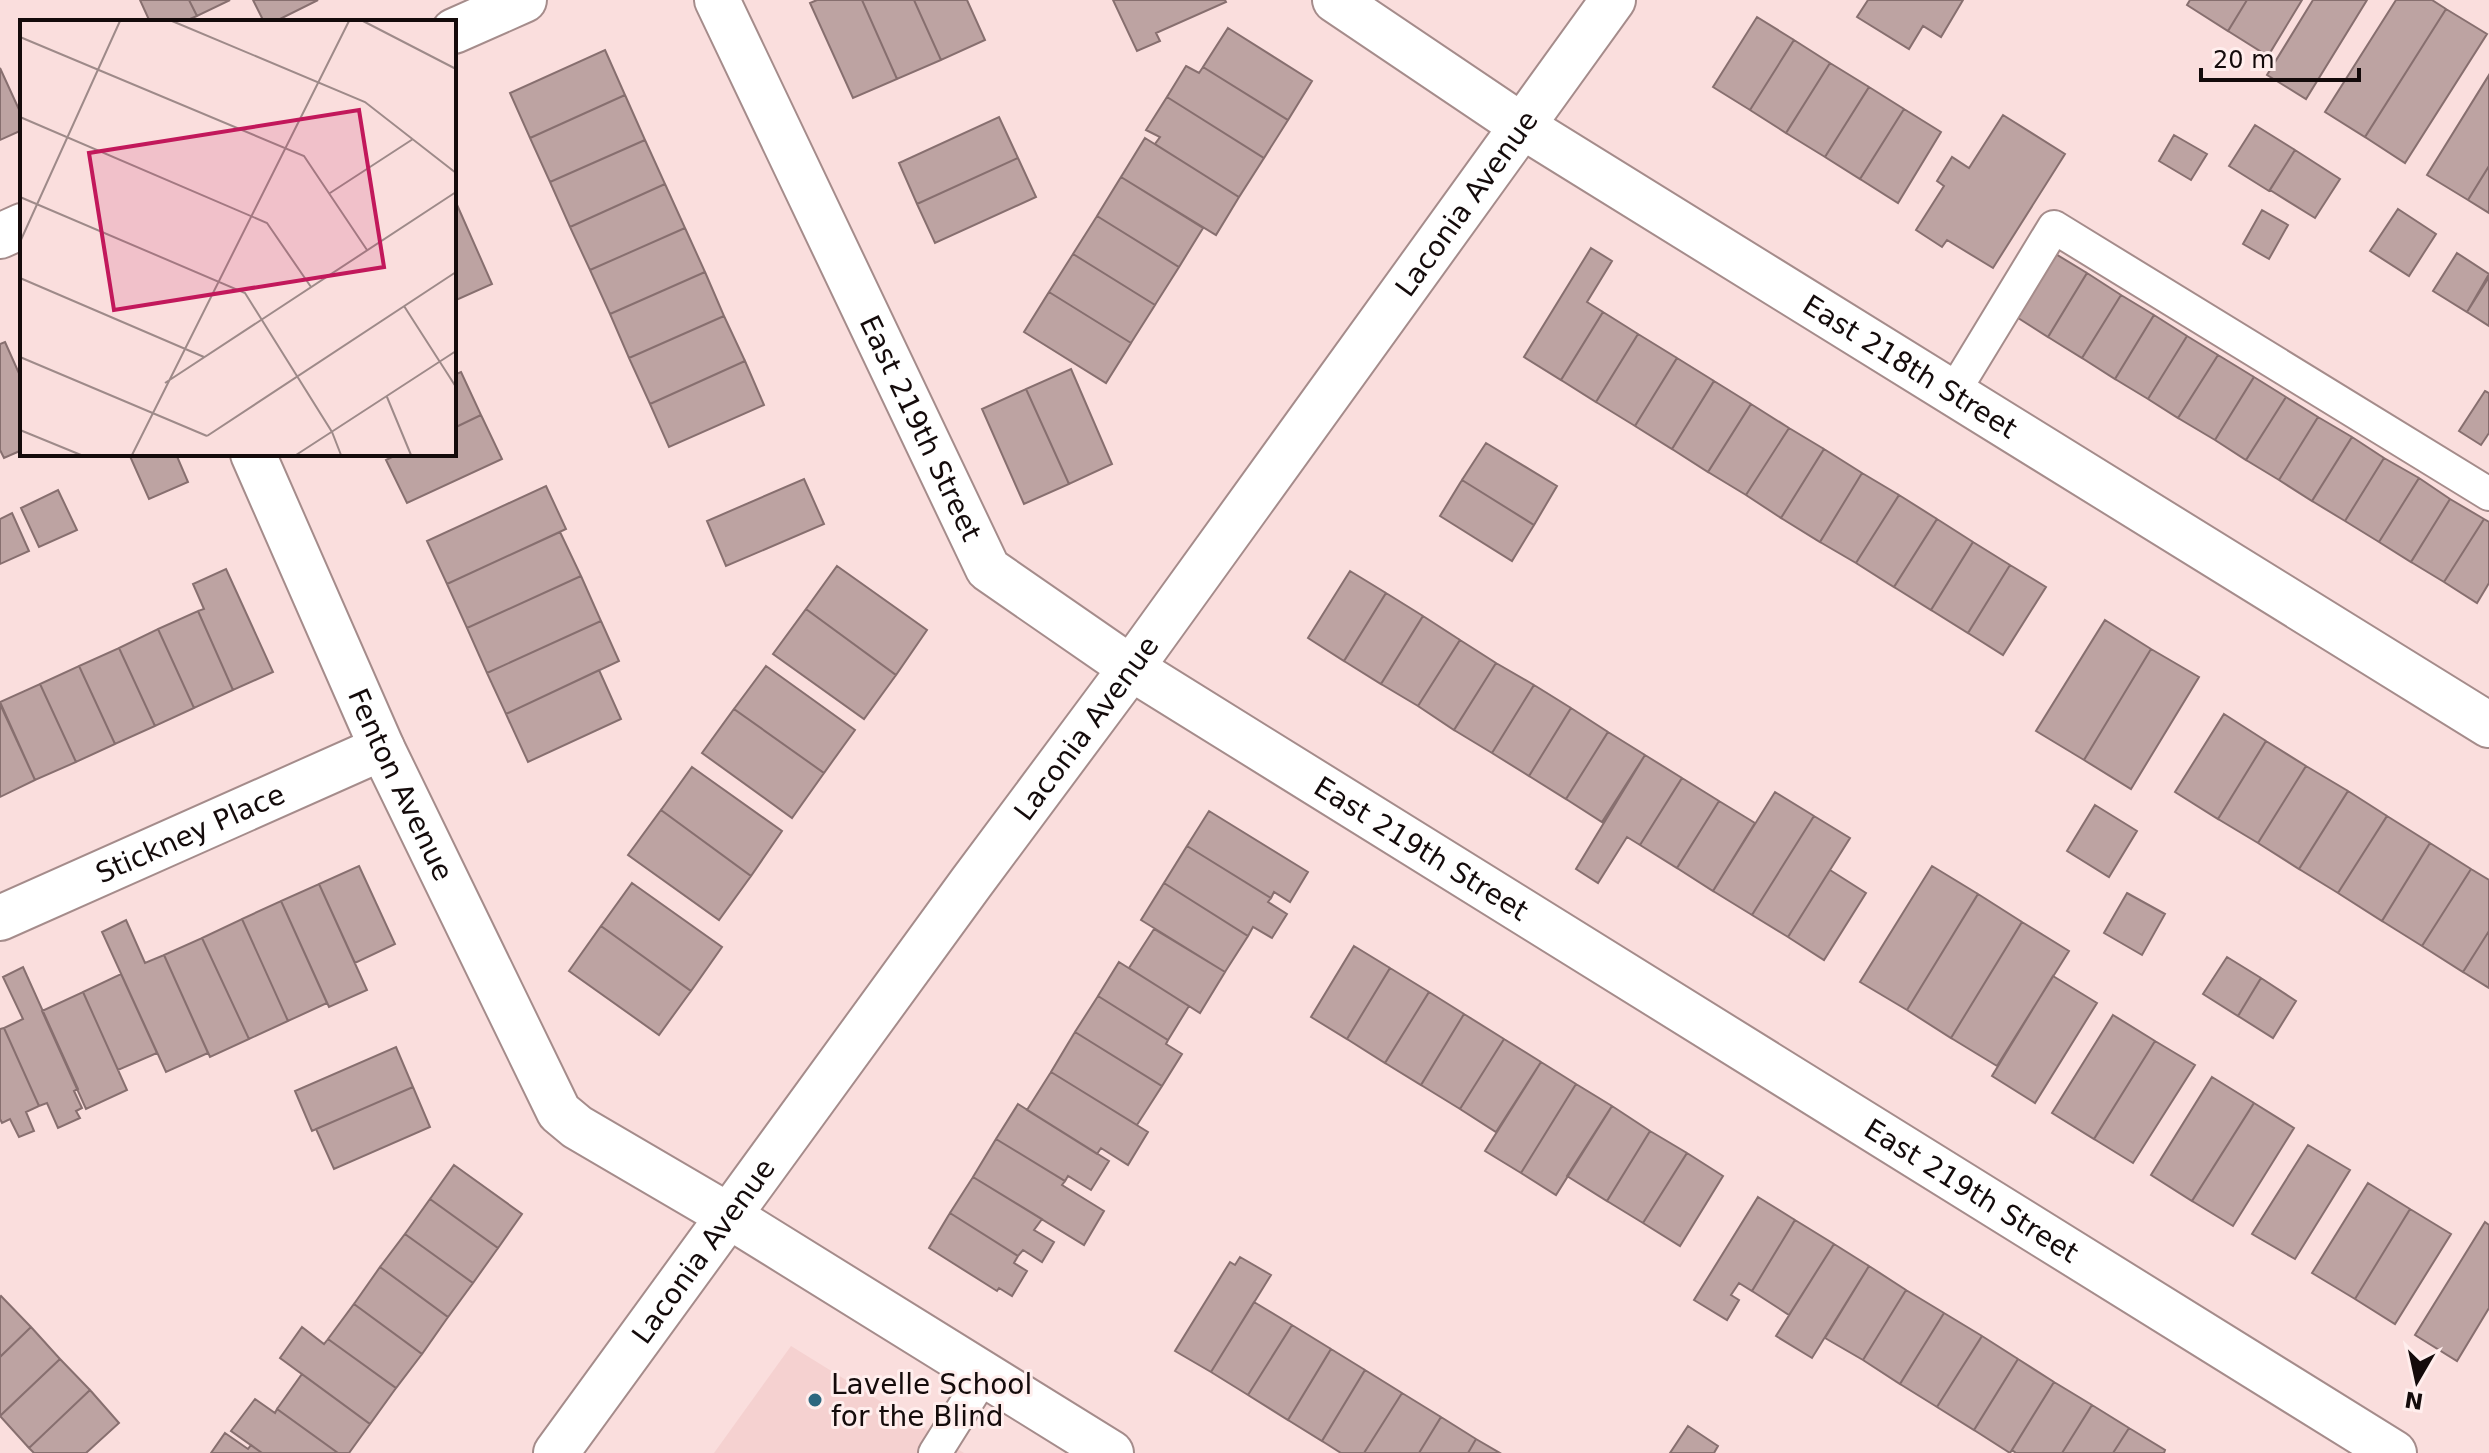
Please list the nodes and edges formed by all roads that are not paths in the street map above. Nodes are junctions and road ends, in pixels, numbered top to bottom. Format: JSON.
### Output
{"nodes":[{"id":1,"x":524,"y":0,"type":"edge"},
{"id":2,"x":717,"y":0,"type":"edge"},
{"id":3,"x":1335,"y":0,"type":"edge"},
{"id":4,"x":1613,"y":0,"type":"edge"},
{"id":5,"x":456,"y":30,"type":"edge"},
{"id":6,"x":1522,"y":126,"type":"junction"},
{"id":7,"x":20,"y":227,"type":"edge"},
{"id":8,"x":0,"y":236,"type":"edge"},
{"id":9,"x":1953,"y":393,"type":"junction"},
{"id":10,"x":254,"y":456,"type":"edge"},
{"id":11,"x":2489,"y":494,"type":"edge"},
{"id":12,"x":1131,"y":668,"type":"junction"},
{"id":13,"x":2489,"y":725,"type":"edge"},
{"id":14,"x":382,"y":748,"type":"junction"},
{"id":15,"x":0,"y":918,"type":"edge"},
{"id":16,"x":729,"y":1216,"type":"junction"},
{"id":17,"x":984,"y":1375,"type":"junction"},
{"id":18,"x":556,"y":1453,"type":"edge"},
{"id":19,"x":935,"y":1453,"type":"edge"},
{"id":20,"x":1111,"y":1453,"type":"edge"},
{"id":21,"x":2394,"y":1453,"type":"edge"}],
"edges":[{"from":1,"to":5,"type":"street"},
{"from":2,"to":12,"type":"street","name":"East 219th Street"},
{"from":3,"to":6,"type":"street","name":"East 218th Street"},
{"from":4,"to":6,"type":"street","name":"Laconia Avenue"},
{"from":6,"to":9,"type":"street","name":"East 218th Street"},
{"from":6,"to":12,"type":"street","name":"Laconia Avenue"},
{"from":7,"to":8,"type":"street"},
{"from":9,"to":11,"type":"lane"},
{"from":9,"to":13,"type":"street","name":"East 218th Street"},
{"from":10,"to":14,"type":"street","name":"Fenton Avenue"},
{"from":12,"to":16,"type":"street","name":"Laconia Avenue"},
{"from":12,"to":21,"type":"street","name":"East 219th Street"},
{"from":14,"to":15,"type":"street","name":"Stickney Place"},
{"from":14,"to":16,"type":"street","name":"Fenton Avenue"},
{"from":16,"to":17,"type":"street"},
{"from":16,"to":18,"type":"street","name":"Laconia Avenue"},
{"from":17,"to":19,"type":"lane"},
{"from":17,"to":20,"type":"street"}]}
